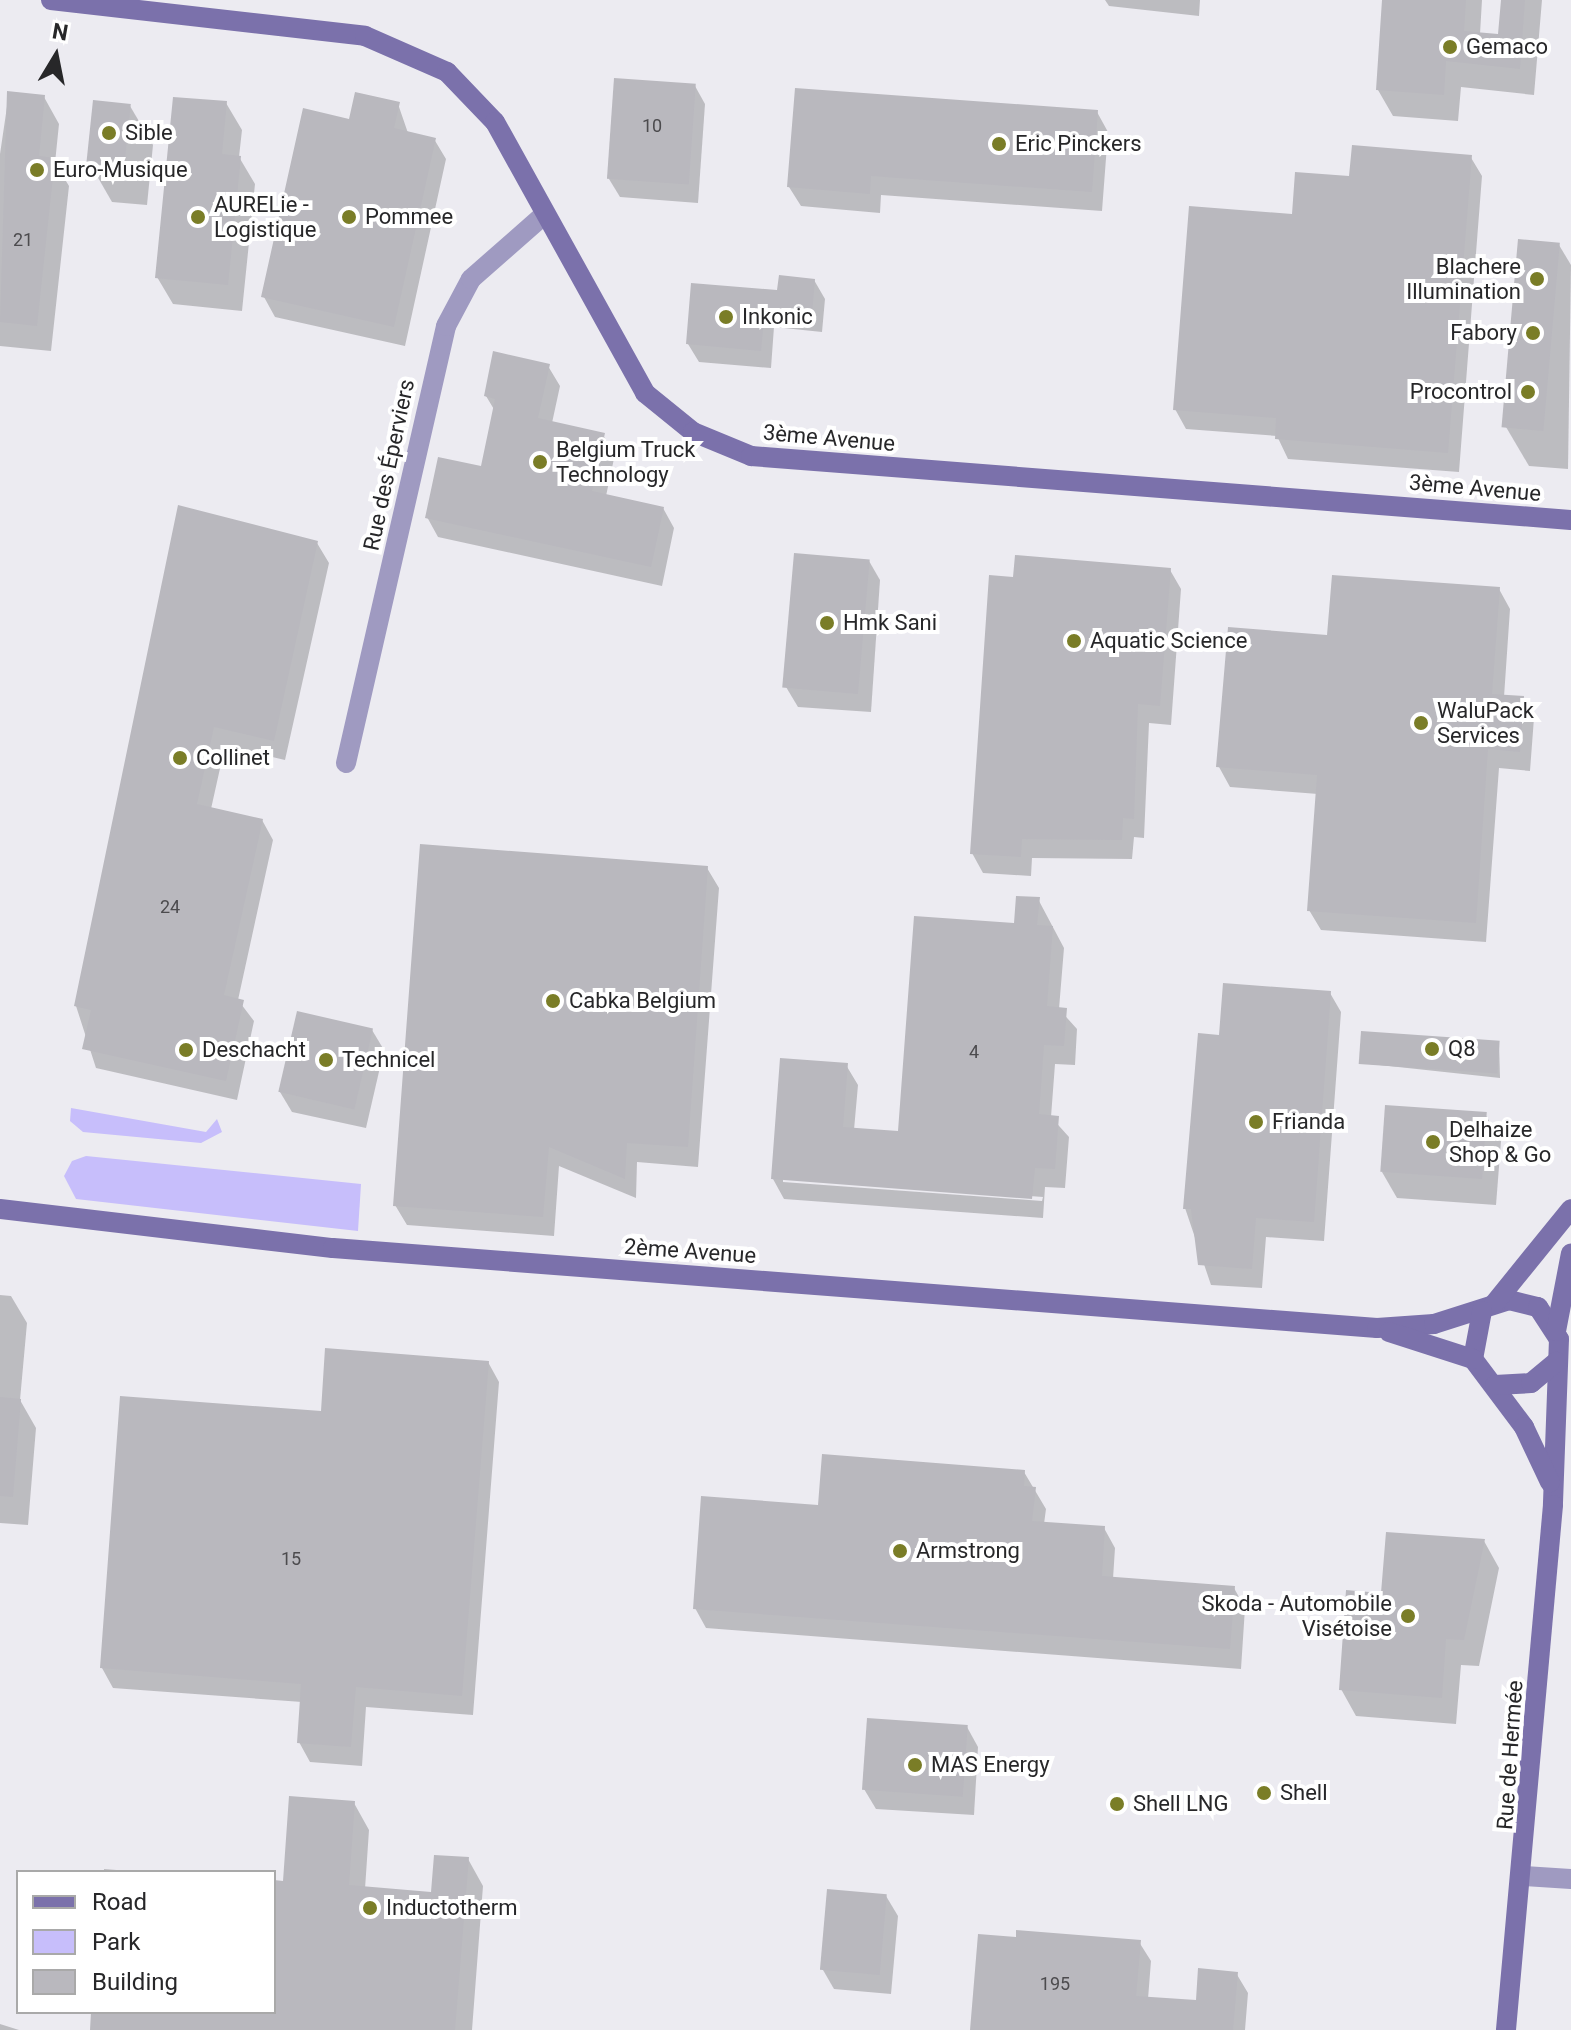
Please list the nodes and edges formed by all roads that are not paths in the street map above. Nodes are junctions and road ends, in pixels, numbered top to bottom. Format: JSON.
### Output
{"nodes":[{"id":1,"x":51,"y":0,"type":"edge"},
{"id":2,"x":545,"y":214,"type":"junction"},
{"id":3,"x":1571,"y":520,"type":"edge"},
{"id":4,"x":346,"y":763,"type":"dead end"},
{"id":5,"x":0,"y":1209,"type":"edge"},
{"id":6,"x":1571,"y":1209,"type":"edge"},
{"id":7,"x":1571,"y":1253,"type":"edge"},
{"id":8,"x":1488,"y":1308,"type":"junction"},
{"id":9,"x":1377,"y":1328,"type":"junction"},
{"id":10,"x":1556,"y":1331,"type":"junction"},
{"id":11,"x":1473,"y":1359,"type":"junction"},
{"id":12,"x":1556,"y":1362,"type":"junction"},
{"id":13,"x":1495,"y":1385,"type":"junction"},
{"id":14,"x":1550,"y":1482,"type":"junction"},
{"id":15,"x":1524,"y":1876,"type":"junction"},
{"id":16,"x":1571,"y":1879,"type":"edge"},
{"id":17,"x":1506,"y":2030,"type":"edge"}],
"edges":[{"from":1,"to":2,"type":"street","name":"3ème Avenue"},
{"from":2,"to":3,"type":"street","name":"3ème Avenue"},
{"from":2,"to":4,"type":"street","name":"Rue des Éperviers"},
{"from":5,"to":9,"type":"street","name":"2ème Avenue"},
{"from":6,"to":8,"type":"street"},
{"from":7,"to":10,"type":"street","name":"Rue de Hermée"},
{"from":8,"to":9,"type":"street","name":"2ème Avenue"},
{"from":8,"to":10,"type":"street"},
{"from":8,"to":11,"type":"street"},
{"from":9,"to":11,"type":"street","name":"2ème Avenue"},
{"from":10,"to":12,"type":"street","name":"Rue de Hermée"},
{"from":11,"to":13,"type":"street"},
{"from":12,"to":13,"type":"street"},
{"from":12,"to":14,"type":"street","name":"Rue de Hermée"},
{"from":13,"to":14,"type":"street"},
{"from":14,"to":15,"type":"street","name":"Rue de Hermée"},
{"from":15,"to":16,"type":"street"},
{"from":15,"to":17,"type":"street","name":"Rue de Hermée"}]}
